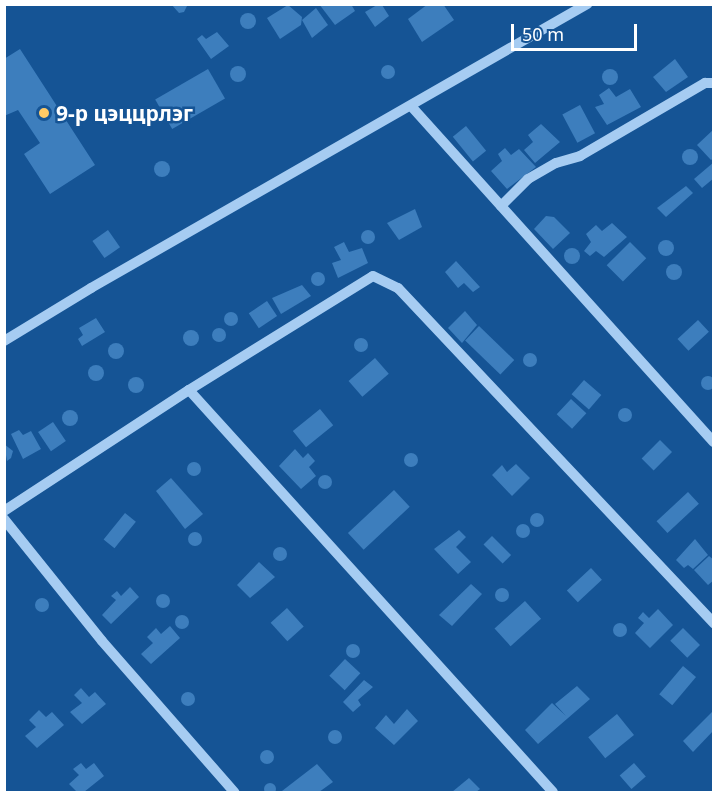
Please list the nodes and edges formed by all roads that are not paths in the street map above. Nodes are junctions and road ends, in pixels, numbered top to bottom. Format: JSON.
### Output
{"nodes":[{"id":1,"x":587,"y":4,"type":"edge"},
{"id":2,"x":714,"y":82,"type":"edge"},
{"id":3,"x":411,"y":106,"type":"junction"},
{"id":4,"x":501,"y":206,"type":"junction"},
{"id":5,"x":4,"y":341,"type":"edge"},
{"id":6,"x":189,"y":390,"type":"junction"},
{"id":7,"x":714,"y":442,"type":"edge"},
{"id":8,"x":4,"y":511,"type":"edge"},
{"id":9,"x":4,"y":519,"type":"edge"},
{"id":10,"x":714,"y":623,"type":"edge"},
{"id":11,"x":234,"y":792,"type":"edge"},
{"id":12,"x":553,"y":792,"type":"edge"}],
"edges":[{"from":1,"to":3,"type":"street"},
{"from":2,"to":4,"type":"street"},
{"from":3,"to":4,"type":"street"},
{"from":3,"to":5,"type":"street"},
{"from":4,"to":7,"type":"street"},
{"from":6,"to":8,"type":"street"},
{"from":6,"to":10,"type":"street"},
{"from":6,"to":12,"type":"street"},
{"from":9,"to":11,"type":"street"}]}
